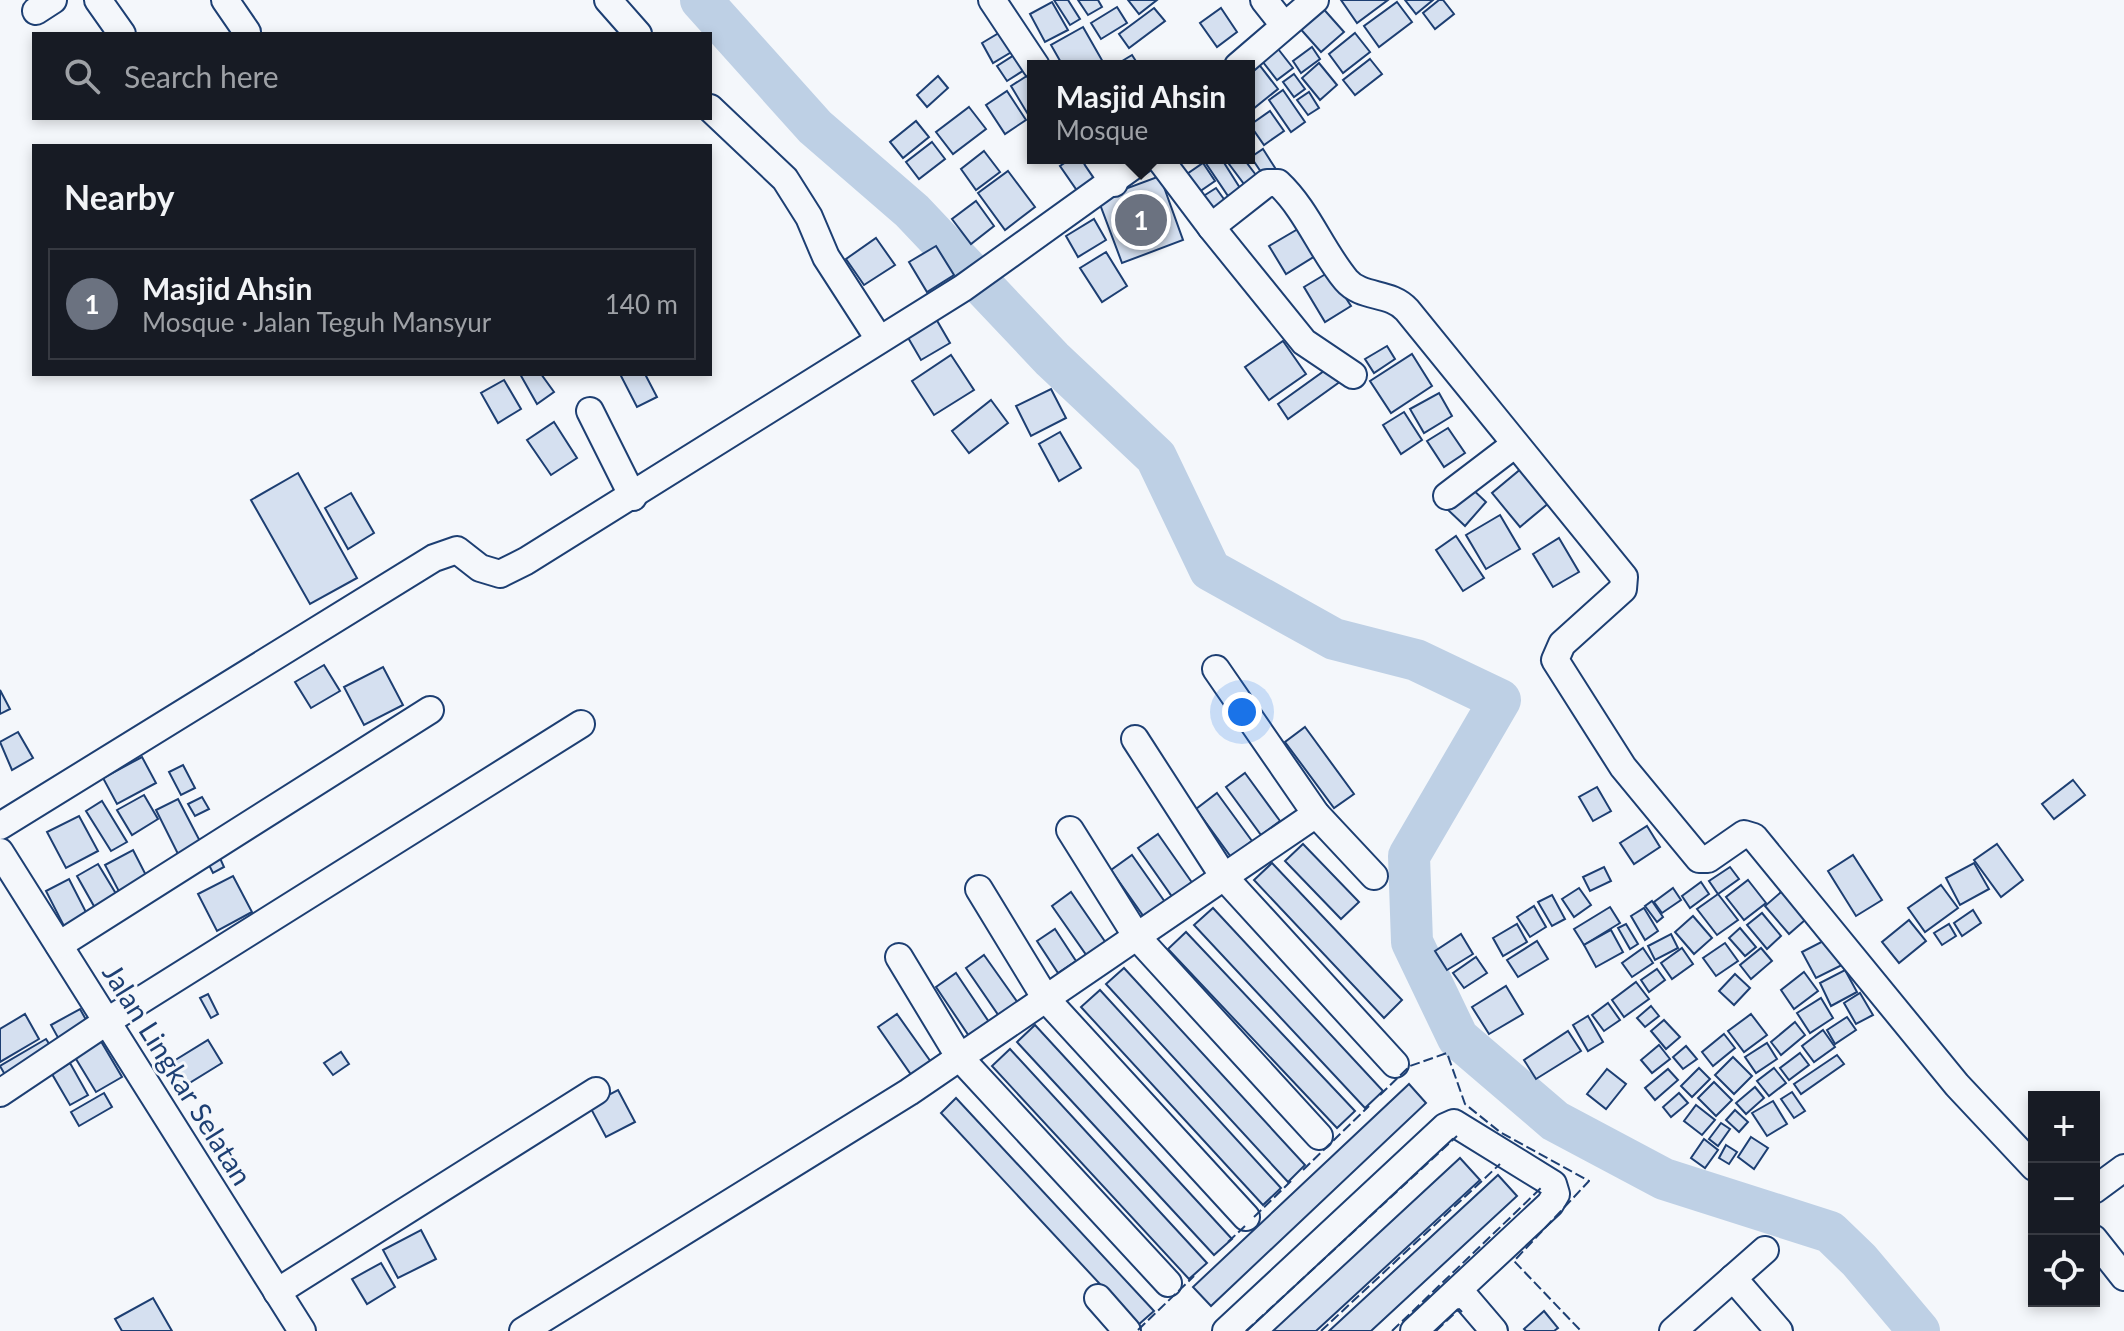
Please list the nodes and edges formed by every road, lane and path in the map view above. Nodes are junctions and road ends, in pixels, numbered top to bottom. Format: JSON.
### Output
{"nodes":[{"id":1,"x":98,"y":0,"type":"edge"},
{"id":2,"x":225,"y":0,"type":"edge"},
{"id":3,"x":608,"y":0,"type":"edge"},
{"id":4,"x":992,"y":0,"type":"edge"},
{"id":5,"x":1264,"y":0,"type":"edge"},
{"id":6,"x":1315,"y":0,"type":"edge"},
{"id":7,"x":1283,"y":24,"type":"junction"},
{"id":8,"x":121,"y":32,"type":"edge"},
{"id":9,"x":247,"y":32,"type":"edge"},
{"id":10,"x":636,"y":32,"type":"edge"},
{"id":11,"x":1032,"y":60,"type":"edge"},
{"id":12,"x":1244,"y":60,"type":"edge"},
{"id":13,"x":712,"y":110,"type":"edge"},
{"id":14,"x":1101,"y":164,"type":"edge"},
{"id":15,"x":1137,"y":164,"type":"edge"},
{"id":16,"x":1164,"y":164,"type":"edge"},
{"id":17,"x":1114,"y":183,"type":"junction"},
{"id":18,"x":1211,"y":227,"type":"junction"},
{"id":19,"x":879,"y":339,"type":"junction"},
{"id":20,"x":1353,"y":375,"type":"dead end"},
{"id":21,"x":590,"y":411,"type":"dead end"},
{"id":22,"x":1514,"y":445,"type":"junction"},
{"id":23,"x":1447,"y":496,"type":"dead end"},
{"id":24,"x":633,"y":497,"type":"junction"},
{"id":25,"x":1216,"y":669,"type":"dead end"},
{"id":26,"x":430,"y":710,"type":"dead end"},
{"id":27,"x":581,"y":724,"type":"dead end"},
{"id":28,"x":1135,"y":739,"type":"dead end"},
{"id":29,"x":1316,"y":814,"type":"junction"},
{"id":30,"x":0,"y":826,"type":"edge"},
{"id":31,"x":1070,"y":830,"type":"dead end"},
{"id":32,"x":0,"y":852,"type":"edge"},
{"id":33,"x":1374,"y":876,"type":"dead end"},
{"id":34,"x":1224,"y":877,"type":"junction"},
{"id":35,"x":979,"y":889,"type":"dead end"},
{"id":36,"x":1137,"y":937,"type":"junction"},
{"id":37,"x":59,"y":945,"type":"junction"},
{"id":38,"x":899,"y":957,"type":"dead end"},
{"id":39,"x":1046,"y":999,"type":"junction"},
{"id":40,"x":106,"y":1022,"type":"junction"},
{"id":41,"x":960,"y":1058,"type":"junction"},
{"id":42,"x":1395,"y":1064,"type":"dead end"},
{"id":43,"x":596,"y":1091,"type":"dead end"},
{"id":44,"x":0,"y":1093,"type":"edge"},
{"id":45,"x":1319,"y":1136,"type":"dead end"},
{"id":46,"x":2030,"y":1163,"type":"edge"},
{"id":47,"x":2124,"y":1168,"type":"edge"},
{"id":48,"x":2100,"y":1186,"type":"edge"},
{"id":49,"x":1246,"y":1217,"type":"dead end"},
{"id":50,"x":2100,"y":1247,"type":"edge"},
{"id":51,"x":1765,"y":1250,"type":"dead end"},
{"id":52,"x":2124,"y":1277,"type":"edge"},
{"id":53,"x":1733,"y":1278,"type":"junction"},
{"id":54,"x":1168,"y":1283,"type":"dead end"},
{"id":55,"x":1459,"y":1290,"type":"junction"},
{"id":56,"x":277,"y":1292,"type":"junction"},
{"id":57,"x":1098,"y":1298,"type":"dead end"},
{"id":58,"x":302,"y":1331,"type":"edge"},
{"id":59,"x":523,"y":1331,"type":"edge"},
{"id":60,"x":1127,"y":1331,"type":"edge"},
{"id":61,"x":1226,"y":1331,"type":"edge"},
{"id":62,"x":1414,"y":1331,"type":"edge"},
{"id":63,"x":1494,"y":1331,"type":"edge"},
{"id":64,"x":1673,"y":1331,"type":"edge"},
{"id":65,"x":1779,"y":1331,"type":"edge"}],
"edges":[{"from":1,"to":8,"type":"street"},
{"from":2,"to":9,"type":"street"},
{"from":3,"to":10,"type":"street"},
{"from":4,"to":11,"type":"street"},
{"from":5,"to":7,"type":"street"},
{"from":6,"to":7,"type":"street"},
{"from":7,"to":12,"type":"street"},
{"from":13,"to":19,"type":"street"},
{"from":14,"to":17,"type":"street"},
{"from":15,"to":17,"type":"street"},
{"from":16,"to":18,"type":"street"},
{"from":17,"to":19,"type":"street"},
{"from":18,"to":20,"type":"street"},
{"from":18,"to":22,"type":"street"},
{"from":19,"to":24,"type":"street"},
{"from":21,"to":24,"type":"street"},
{"from":22,"to":23,"type":"street"},
{"from":22,"to":46,"type":"street"},
{"from":24,"to":30,"type":"street"},
{"from":25,"to":29,"type":"street"},
{"from":26,"to":37,"type":"street"},
{"from":27,"to":40,"type":"street"},
{"from":28,"to":34,"type":"street"},
{"from":29,"to":33,"type":"street"},
{"from":29,"to":34,"type":"street"},
{"from":31,"to":36,"type":"street"},
{"from":32,"to":37,"type":"street","name":"Jalan Lingkar Selatan"},
{"from":34,"to":36,"type":"street"},
{"from":34,"to":42,"type":"street"},
{"from":35,"to":39,"type":"street"},
{"from":36,"to":39,"type":"street"},
{"from":36,"to":45,"type":"street"},
{"from":37,"to":40,"type":"street","name":"Jalan Lingkar Selatan"},
{"from":38,"to":41,"type":"street"},
{"from":39,"to":41,"type":"street"},
{"from":39,"to":49,"type":"street"},
{"from":40,"to":44,"type":"street"},
{"from":40,"to":56,"type":"street","name":"Jalan Lingkar Selatan"},
{"from":41,"to":54,"type":"street"},
{"from":41,"to":59,"type":"street"},
{"from":43,"to":56,"type":"street"},
{"from":47,"to":48,"type":"street"},
{"from":50,"to":52,"type":"street"},
{"from":51,"to":53,"type":"street"},
{"from":53,"to":64,"type":"street"},
{"from":53,"to":65,"type":"street"},
{"from":55,"to":61,"type":"street"},
{"from":55,"to":62,"type":"street"},
{"from":55,"to":63,"type":"street"},
{"from":56,"to":58,"type":"street","name":"Jalan Lingkar Selatan"},
{"from":57,"to":60,"type":"street"}]}
